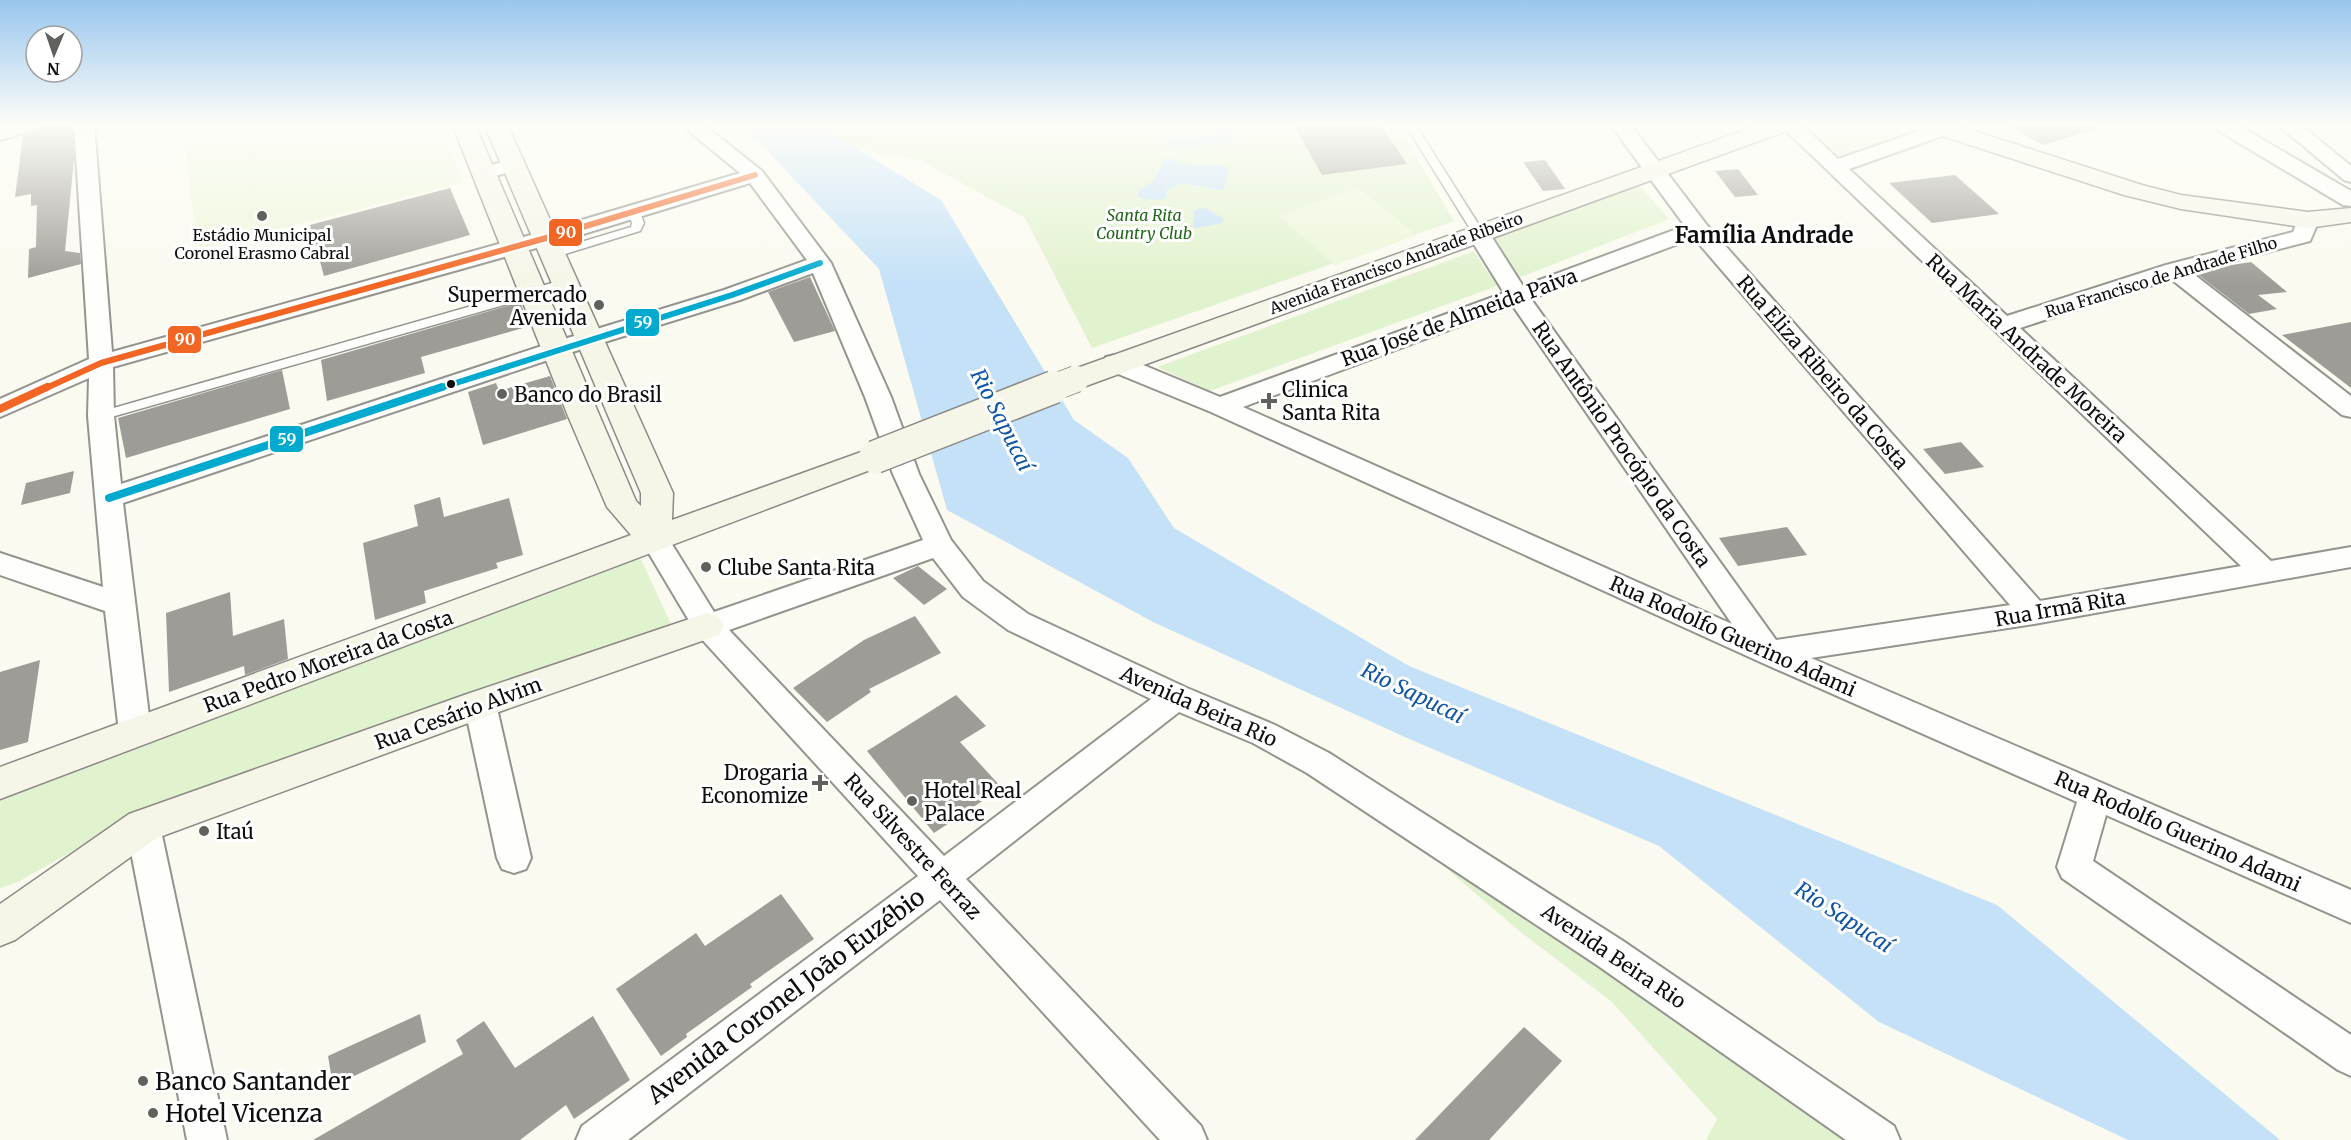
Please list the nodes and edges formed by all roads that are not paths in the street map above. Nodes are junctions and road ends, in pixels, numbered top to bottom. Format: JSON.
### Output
{"nodes":[{"id":1,"x":88,"y":177,"type":"edge"},
{"id":2,"x":487,"y":177,"type":"edge"},
{"id":3,"x":518,"y":177,"type":"edge"},
{"id":4,"x":747,"y":177,"type":"edge"},
{"id":5,"x":757,"y":177,"type":"edge"},
{"id":6,"x":1443,"y":177,"type":"edge"},
{"id":7,"x":1636,"y":177,"type":"edge"},
{"id":8,"x":1658,"y":177,"type":"edge"},
{"id":9,"x":1845,"y":177,"type":"edge"},
{"id":10,"x":2093,"y":177,"type":"edge"},
{"id":11,"x":2312,"y":177,"type":"edge"},
{"id":12,"x":2351,"y":200,"type":"edge"},
{"id":13,"x":2351,"y":215,"type":"edge"},
{"id":14,"x":2308,"y":220,"type":"junction"},
{"id":15,"x":1698,"y":229,"type":"junction"},
{"id":16,"x":1478,"y":233,"type":"junction"},
{"id":17,"x":515,"y":246,"type":"junction"},
{"id":18,"x":549,"y":246,"type":"junction"},
{"id":19,"x":820,"y":263,"type":"junction"},
{"id":20,"x":2174,"y":270,"type":"junction"},
{"id":21,"x":566,"y":283,"type":"junction"},
{"id":22,"x":533,"y":293,"type":"junction"},
{"id":23,"x":1517,"y":295,"type":"junction"},
{"id":24,"x":2004,"y":325,"type":"junction"},
{"id":25,"x":589,"y":339,"type":"junction"},
{"id":26,"x":557,"y":349,"type":"junction"},
{"id":27,"x":101,"y":363,"type":"junction"},
{"id":28,"x":1115,"y":363,"type":"junction"},
{"id":29,"x":1220,"y":406,"type":"junction"},
{"id":30,"x":0,"y":409,"type":"edge"},
{"id":31,"x":2351,"y":410,"type":"edge"},
{"id":32,"x":101,"y":416,"type":"junction"},
{"id":33,"x":875,"y":457,"type":"joint"},
{"id":34,"x":109,"y":498,"type":"junction"},
{"id":35,"x":655,"y":540,"type":"junction"},
{"id":36,"x":939,"y":545,"type":"junction"},
{"id":37,"x":2351,"y":557,"type":"edge"},
{"id":38,"x":0,"y":564,"type":"edge"},
{"id":39,"x":2265,"y":572,"type":"junction"},
{"id":40,"x":119,"y":604,"type":"junction"},
{"id":41,"x":2034,"y":613,"type":"junction"},
{"id":42,"x":707,"y":626,"type":"junction"},
{"id":43,"x":1769,"y":653,"type":"junction"},
{"id":44,"x":1176,"y":697,"type":"junction"},
{"id":45,"x":480,"y":704,"type":"junction"},
{"id":46,"x":135,"y":732,"type":"junction"},
{"id":47,"x":0,"y":783,"type":"edge"},
{"id":48,"x":2096,"y":794,"type":"junction"},
{"id":49,"x":143,"y":826,"type":"junction"},
{"id":50,"x":514,"y":858,"type":"dead end"},
{"id":51,"x":943,"y":877,"type":"junction"},
{"id":52,"x":2351,"y":907,"type":"edge"},
{"id":53,"x":0,"y":927,"type":"edge"},
{"id":54,"x":2351,"y":1057,"type":"edge"},
{"id":55,"x":207,"y":1140,"type":"edge"},
{"id":56,"x":596,"y":1140,"type":"edge"},
{"id":57,"x":1187,"y":1140,"type":"edge"},
{"id":58,"x":1880,"y":1140,"type":"edge"}],
"edges":[{"from":1,"to":27,"type":"street"},
{"from":2,"to":17,"type":"main road"},
{"from":3,"to":18,"type":"main road"},
{"from":4,"to":18,"type":"street"},
{"from":5,"to":19,"type":"street","name":"Avenida Beira Rio"},
{"from":6,"to":16,"type":"lane"},
{"from":7,"to":16,"type":"main road","name":"Avenida Francisco Andrade Ribeiro"},
{"from":8,"to":15,"type":"street","name":"Rua Eliza Ribeiro da Costa"},
{"from":9,"to":24,"type":"street","name":"Rua Maria Andrade Moreira"},
{"from":10,"to":14,"type":"main road"},
{"from":11,"to":12,"type":"street"},
{"from":13,"to":14,"type":"main road"},
{"from":14,"to":20,"type":"street","name":"Rua Francisco de Andrade Filho"},
{"from":15,"to":23,"type":"street","name":"Rua José de Almeida Paiva"},
{"from":15,"to":41,"type":"street","name":"Rua Eliza Ribeiro da Costa"},
{"from":16,"to":23,"type":"street","name":"Rua Antônio Procópio da Costa"},
{"from":16,"to":28,"type":"main road","name":"Avenida Francisco Andrade Ribeiro"},
{"from":17,"to":18,"type":"street"},
{"from":17,"to":22,"type":"main road"},
{"from":17,"to":27,"type":"street"},
{"from":18,"to":21,"type":"main road"},
{"from":19,"to":25,"type":"street"},
{"from":19,"to":36,"type":"street","name":"Avenida Beira Rio"},
{"from":20,"to":24,"type":"street","name":"Rua Francisco de Andrade Filho"},
{"from":20,"to":31,"type":"street"},
{"from":21,"to":22,"type":"lane"},
{"from":21,"to":25,"type":"main road"},
{"from":22,"to":26,"type":"main road"},
{"from":22,"to":32,"type":"lane"},
{"from":23,"to":29,"type":"street","name":"Rua José de Almeida Paiva"},
{"from":23,"to":43,"type":"street","name":"Rua Antônio Procópio da Costa"},
{"from":24,"to":39,"type":"street","name":"Rua Maria Andrade Moreira"},
{"from":25,"to":26,"type":"street"},
{"from":25,"to":35,"type":"main road"},
{"from":26,"to":34,"type":"street"},
{"from":26,"to":35,"type":"main road"},
{"from":27,"to":30,"type":"street"},
{"from":27,"to":32,"type":"street"},
{"from":28,"to":29,"type":"street","name":"Rua Rodolfo Guerino Adami"},
{"from":28,"to":33,"type":"main road","name":"Avenida Francisco Andrade Ribeiro","bridge":true},
{"from":29,"to":43,"type":"street","name":"Rua Rodolfo Guerino Adami"},
{"from":32,"to":34,"type":"street"},
{"from":33,"to":35,"type":"main road","name":"Rua Pedro Moreira da Costa"},
{"from":34,"to":40,"type":"street"},
{"from":35,"to":42,"type":"street","name":"Rua Silvestre Ferraz"},
{"from":35,"to":46,"type":"main road","name":"Rua Pedro Moreira da Costa"},
{"from":36,"to":42,"type":"street","name":"Rua Cesário Alvim"},
{"from":36,"to":44,"type":"street","name":"Avenida Beira Rio"},
{"from":37,"to":39,"type":"street","name":"Rua Irmã Rita"},
{"from":38,"to":40,"type":"street"},
{"from":39,"to":41,"type":"street","name":"Rua Irmã Rita"},
{"from":40,"to":46,"type":"street"},
{"from":41,"to":43,"type":"street","name":"Rua Irmã Rita"},
{"from":42,"to":45,"type":"main road","name":"Rua Cesário Alvim"},
{"from":42,"to":51,"type":"street","name":"Rua Silvestre Ferraz"},
{"from":43,"to":48,"type":"street","name":"Rua Rodolfo Guerino Adami"},
{"from":44,"to":51,"type":"street","name":"Avenida Coronel João Euzébio"},
{"from":44,"to":58,"type":"street","name":"Avenida Beira Rio"},
{"from":45,"to":49,"type":"main road","name":"Rua Cesário Alvim"},
{"from":45,"to":50,"type":"street"},
{"from":46,"to":47,"type":"main road","name":"Rua Pedro Moreira da Costa"},
{"from":48,"to":52,"type":"street","name":"Rua Rodolfo Guerino Adami"},
{"from":48,"to":54,"type":"street"},
{"from":49,"to":53,"type":"main road","name":"Rua Cesário Alvim"},
{"from":49,"to":55,"type":"street"},
{"from":51,"to":56,"type":"street","name":"Avenida Coronel João Euzébio"},
{"from":51,"to":57,"type":"street","name":"Rua Silvestre Ferraz"}]}
